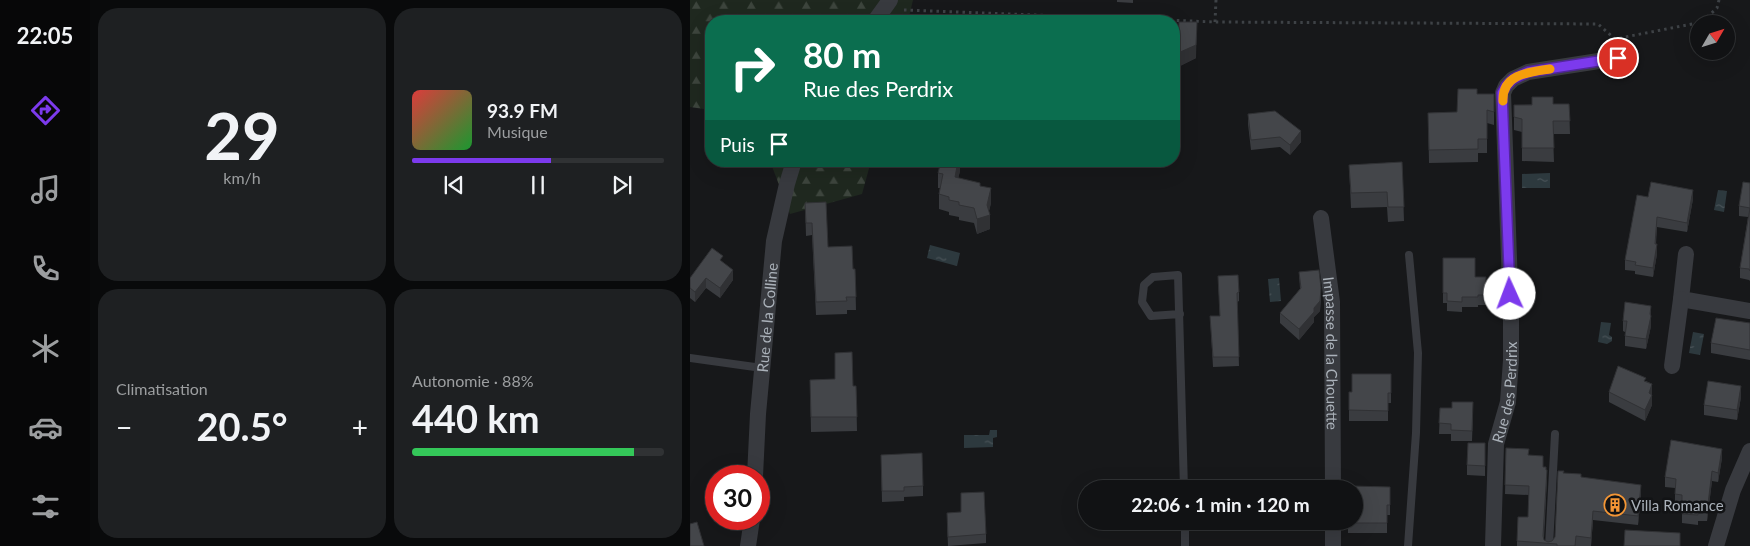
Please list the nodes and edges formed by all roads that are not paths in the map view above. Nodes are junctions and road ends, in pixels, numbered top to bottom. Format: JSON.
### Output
{"nodes":[{"id":1,"x":1618,"y":58,"type":"dead end"},
{"id":2,"x":792,"y":167,"type":"edge"},
{"id":3,"x":1321,"y":218,"type":"dead end"},
{"id":4,"x":1686,"y":254,"type":"dead end"},
{"id":5,"x":1409,"y":255,"type":"dead end"},
{"id":6,"x":1681,"y":299,"type":"junction"},
{"id":7,"x":1750,"y":311,"type":"edge"},
{"id":8,"x":1180,"y":314,"type":"junction"},
{"id":9,"x":690,"y":358,"type":"edge"},
{"id":10,"x":1672,"y":366,"type":"dead end"},
{"id":11,"x":762,"y":368,"type":"junction"},
{"id":12,"x":1554,"y":434,"type":"dead end"},
{"id":13,"x":1750,"y":451,"type":"edge"},
{"id":14,"x":755,"y":465,"type":"edge"},
{"id":15,"x":1184,"y":480,"type":"edge"},
{"id":16,"x":1333,"y":480,"type":"edge"},
{"id":17,"x":750,"y":530,"type":"edge"},
{"id":18,"x":1185,"y":530,"type":"edge"},
{"id":19,"x":1333,"y":530,"type":"edge"},
{"id":20,"x":748,"y":546,"type":"edge"},
{"id":21,"x":1185,"y":546,"type":"edge"},
{"id":22,"x":1333,"y":546,"type":"edge"},
{"id":23,"x":1408,"y":546,"type":"edge"},
{"id":24,"x":1493,"y":546,"type":"edge"},
{"id":25,"x":1549,"y":546,"type":"edge"},
{"id":26,"x":1716,"y":546,"type":"edge"}],
"edges":[{"from":1,"to":24,"type":"street","name":"Rue des Perdrix"},
{"from":2,"to":11,"type":"street","name":"Rue de la Colline"},
{"from":3,"to":16,"type":"street","name":"Impasse de la Chouette"},
{"from":4,"to":6,"type":"street"},
{"from":5,"to":23,"type":"lane"},
{"from":6,"to":7,"type":"street"},
{"from":6,"to":10,"type":"street"},
{"from":8,"to":8,"type":"lane"},
{"from":8,"to":15,"type":"lane"},
{"from":9,"to":11,"type":"lane"},
{"from":11,"to":14,"type":"street","name":"Rue de la Colline"},
{"from":12,"to":25,"type":"lane"},
{"from":13,"to":26,"type":"street"},
{"from":17,"to":20,"type":"street"},
{"from":18,"to":21,"type":"lane"},
{"from":19,"to":22,"type":"street"}]}
